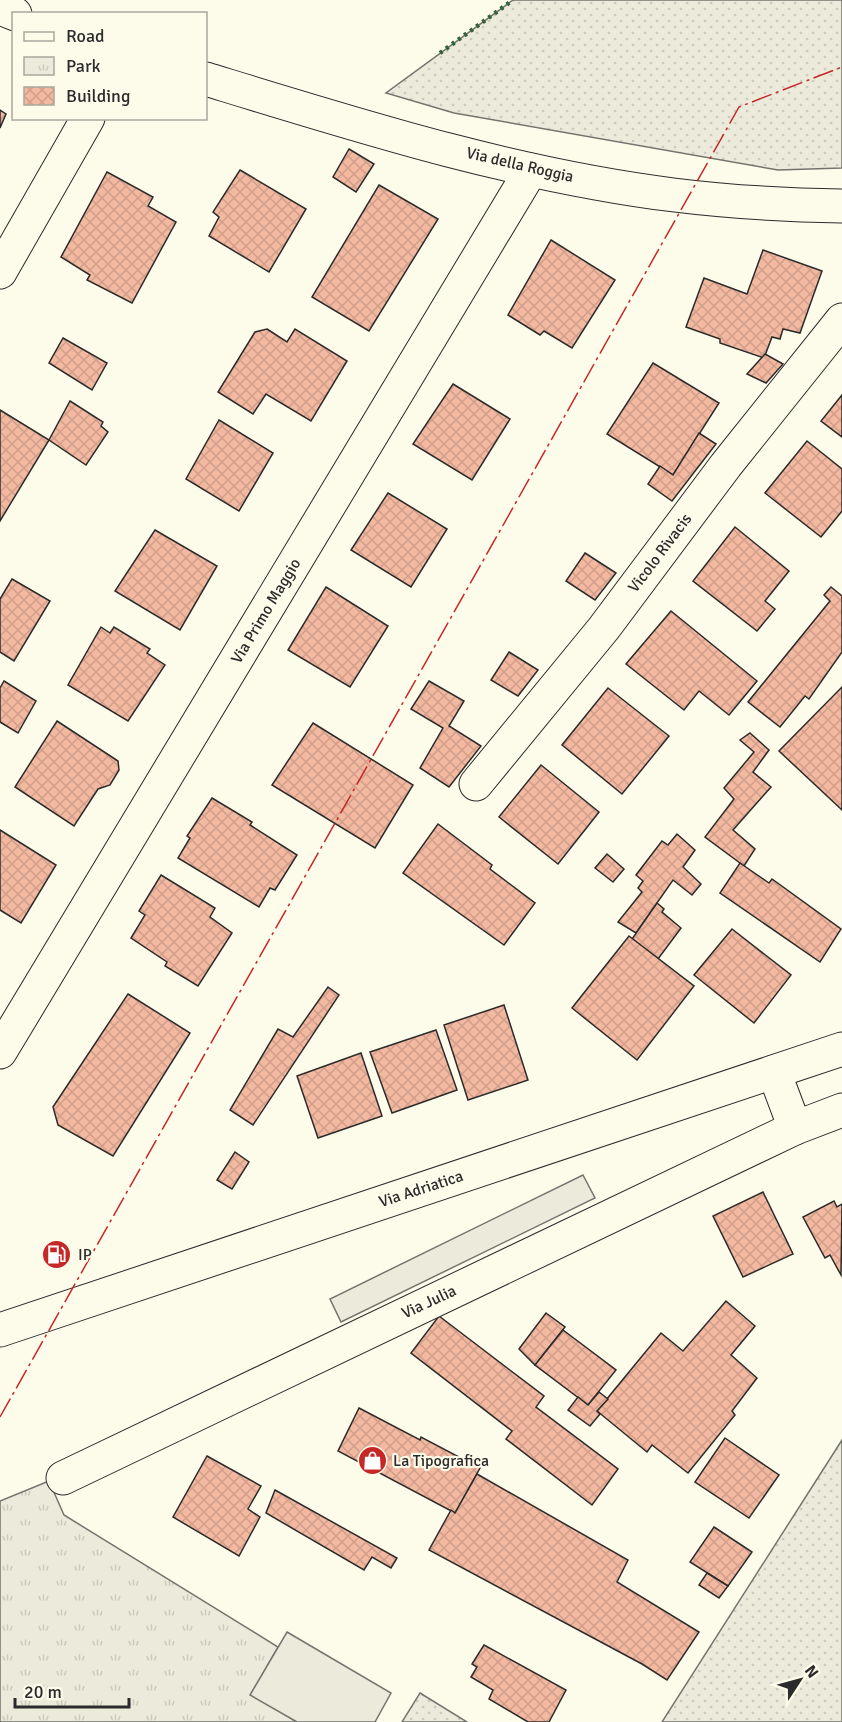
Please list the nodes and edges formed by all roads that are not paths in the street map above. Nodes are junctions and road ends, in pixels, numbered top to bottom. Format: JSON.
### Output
{"nodes":[{"id":1,"x":207,"y":79,"type":"edge"},
{"id":2,"x":87,"y":120,"type":"edge"},
{"id":3,"x":531,"y":170,"type":"junction"},
{"id":4,"x":842,"y":206,"type":"edge"},
{"id":5,"x":0,"y":272,"type":"edge"},
{"id":6,"x":842,"y":320,"type":"edge"},
{"id":7,"x":476,"y":784,"type":"dead end"},
{"id":8,"x":842,"y":1049,"type":"edge"},
{"id":9,"x":0,"y":1052,"type":"edge"},
{"id":10,"x":774,"y":1072,"type":"junction"},
{"id":11,"x":842,"y":1110,"type":"edge"},
{"id":12,"x":795,"y":1128,"type":"junction"},
{"id":13,"x":0,"y":1330,"type":"edge"},
{"id":14,"x":63,"y":1478,"type":"dead end"}],
"edges":[{"from":1,"to":3,"type":"street","name":"Via della Roggia"},
{"from":2,"to":5,"type":"street"},
{"from":3,"to":4,"type":"street","name":"Via della Roggia"},
{"from":3,"to":9,"type":"street","name":"Via Primo Maggio"},
{"from":6,"to":7,"type":"street","name":"Vicolo Rivacis"},
{"from":8,"to":10,"type":"street","name":"Via Adriatica"},
{"from":10,"to":12,"type":"street"},
{"from":10,"to":13,"type":"street","name":"Via Adriatica"},
{"from":11,"to":12,"type":"street","name":"Via Julia"},
{"from":12,"to":14,"type":"street","name":"Via Julia"}]}
